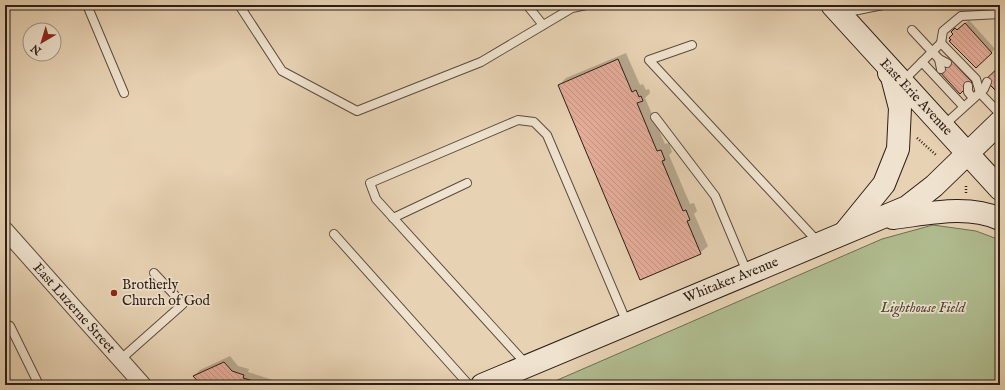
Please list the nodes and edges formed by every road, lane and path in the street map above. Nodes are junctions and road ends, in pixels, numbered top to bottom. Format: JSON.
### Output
{"nodes":[{"id":1,"x":86,"y":5,"type":"edge"},
{"id":2,"x":239,"y":5,"type":"edge"},
{"id":3,"x":527,"y":5,"type":"edge"},
{"id":4,"x":586,"y":5,"type":"edge"},
{"id":5,"x":883,"y":5,"type":"edge"},
{"id":6,"x":867,"y":7,"type":"edge"},
{"id":7,"x":836,"y":10,"type":"edge"},
{"id":8,"x":1000,"y":14,"type":"edge"},
{"id":9,"x":543,"y":25,"type":"junction"},
{"id":10,"x":912,"y":30,"type":"dead end"},
{"id":11,"x":941,"y":43,"type":"junction"},
{"id":12,"x":692,"y":45,"type":"dead end"},
{"id":13,"x":932,"y":52,"type":"junction"},
{"id":14,"x":876,"y":54,"type":"junction"},
{"id":15,"x":922,"y":62,"type":"junction"},
{"id":16,"x":944,"y":66,"type":"dead end"},
{"id":17,"x":902,"y":82,"type":"junction"},
{"id":18,"x":984,"y":88,"type":"junction"},
{"id":19,"x":993,"y":89,"type":"dead end"},
{"id":20,"x":124,"y":93,"type":"dead end"},
{"id":21,"x":963,"y":106,"type":"junction"},
{"id":22,"x":1000,"y":114,"type":"edge"},
{"id":23,"x":655,"y":117,"type":"dead end"},
{"id":24,"x":1000,"y":122,"type":"edge"},
{"id":25,"x":943,"y":126,"type":"junction"},
{"id":26,"x":915,"y":137,"type":"dead end"},
{"id":27,"x":967,"y":152,"type":"junction"},
{"id":28,"x":936,"y":155,"type":"dead end"},
{"id":29,"x":467,"y":183,"type":"dead end"},
{"id":30,"x":1000,"y":189,"type":"edge"},
{"id":31,"x":393,"y":218,"type":"junction"},
{"id":32,"x":1000,"y":219,"type":"edge"},
{"id":33,"x":878,"y":220,"type":"junction"},
{"id":34,"x":5,"y":230,"type":"edge"},
{"id":35,"x":334,"y":234,"type":"dead end"},
{"id":36,"x":844,"y":234,"type":"junction"},
{"id":37,"x":819,"y":244,"type":"junction"},
{"id":38,"x":154,"y":273,"type":"dead end"},
{"id":39,"x":747,"y":273,"type":"junction"},
{"id":40,"x":627,"y":323,"type":"junction"},
{"id":41,"x":5,"y":328,"type":"edge"},
{"id":42,"x":121,"y":360,"type":"junction"},
{"id":43,"x":528,"y":365,"type":"junction"},
{"id":44,"x":39,"y":385,"type":"edge"},
{"id":45,"x":144,"y":385,"type":"edge"},
{"id":46,"x":469,"y":385,"type":"edge"},
{"id":47,"x":482,"y":385,"type":"edge"}],
"edges":[{"from":1,"to":20,"type":"lane"},
{"from":2,"to":9,"type":"lane"},
{"from":3,"to":9,"type":"lane"},
{"from":4,"to":9,"type":"lane"},
{"from":5,"to":6,"type":"lane"},
{"from":6,"to":7,"type":"lane"},
{"from":7,"to":14,"type":"main road","name":"East Erie Avenue"},
{"from":8,"to":11,"type":"lane"},
{"from":10,"to":13,"type":"lane"},
{"from":11,"to":13,"type":"lane"},
{"from":11,"to":18,"type":"lane"},
{"from":12,"to":37,"type":"lane"},
{"from":13,"to":15,"type":"lane"},
{"from":13,"to":16,"type":"lane"},
{"from":14,"to":17,"type":"main road","name":"East Erie Avenue"},
{"from":14,"to":36,"type":"main road"},
{"from":15,"to":17,"type":"lane"},
{"from":15,"to":21,"type":"lane"},
{"from":17,"to":25,"type":"main road","name":"East Erie Avenue"},
{"from":18,"to":19,"type":"lane"},
{"from":18,"to":21,"type":"lane"},
{"from":18,"to":22,"type":"lane"},
{"from":21,"to":25,"type":"lane"},
{"from":23,"to":39,"type":"lane"},
{"from":24,"to":27,"type":"main road","name":"Whitaker Avenue"},
{"from":25,"to":27,"type":"main road","name":"East Erie Avenue"},
{"from":26,"to":28,"type":"path"},
{"from":27,"to":30,"type":"main road","name":"East Erie Avenue"},
{"from":27,"to":33,"type":"main road","name":"Whitaker Avenue"},
{"from":29,"to":31,"type":"lane"},
{"from":31,"to":40,"type":"lane"},
{"from":31,"to":43,"type":"lane"},
{"from":32,"to":33,"type":"main road"},
{"from":33,"to":36,"type":"main road","name":"Whitaker Avenue"},
{"from":34,"to":42,"type":"street","name":"East Luzerne Street"},
{"from":35,"to":46,"type":"lane"},
{"from":36,"to":37,"type":"main road","name":"Whitaker Avenue"},
{"from":37,"to":39,"type":"main road","name":"Whitaker Avenue"},
{"from":38,"to":42,"type":"lane"},
{"from":39,"to":40,"type":"main road","name":"Whitaker Avenue"},
{"from":40,"to":43,"type":"main road","name":"Whitaker Avenue"},
{"from":41,"to":44,"type":"lane"},
{"from":42,"to":45,"type":"street","name":"East Luzerne Street"},
{"from":43,"to":47,"type":"main road","name":"Whitaker Avenue"}]}
